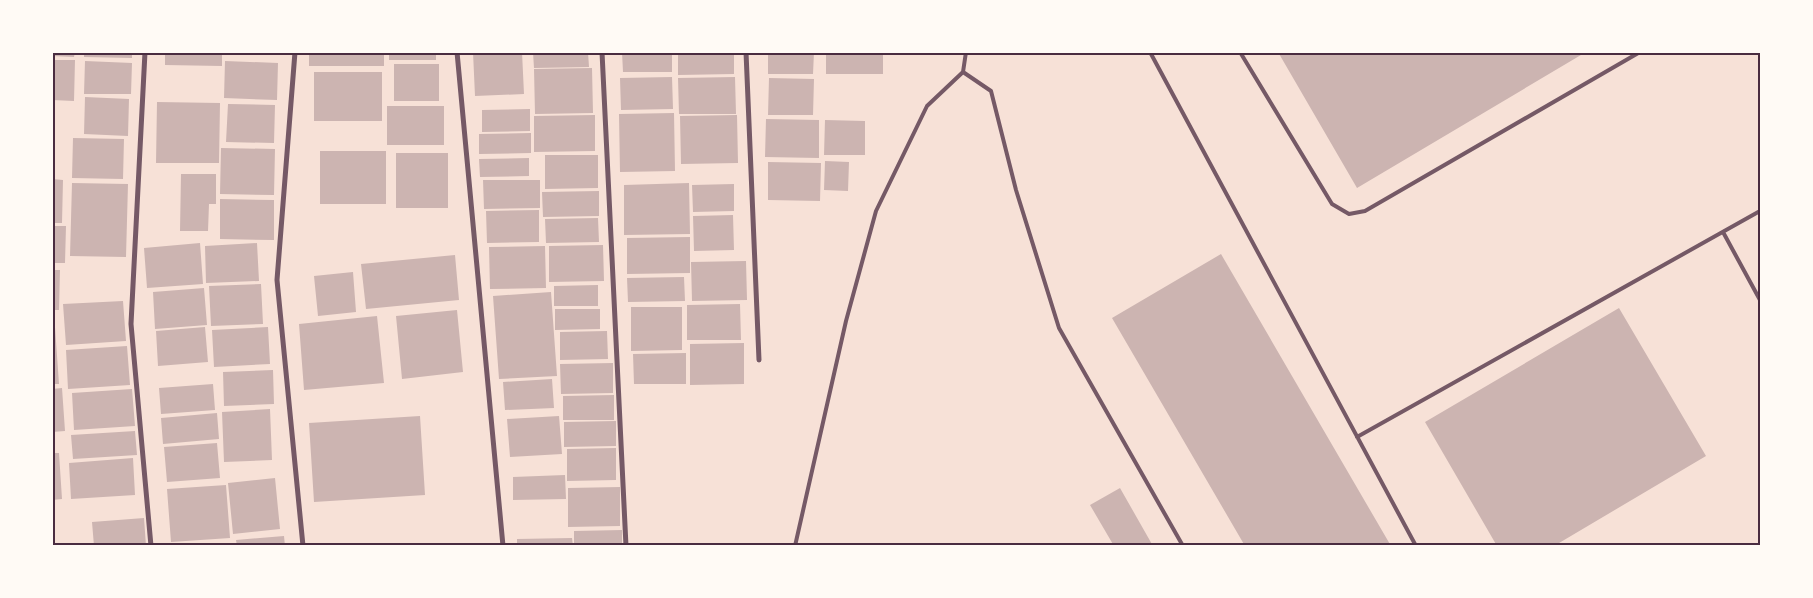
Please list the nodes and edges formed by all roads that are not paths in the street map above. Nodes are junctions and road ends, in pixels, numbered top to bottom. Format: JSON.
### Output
{"nodes":[{"id":1,"x":145,"y":52,"type":"edge"},
{"id":2,"x":295,"y":52,"type":"edge"},
{"id":3,"x":457,"y":52,"type":"edge"},
{"id":4,"x":602,"y":52,"type":"edge"},
{"id":5,"x":746,"y":52,"type":"edge"},
{"id":6,"x":966,"y":52,"type":"edge"},
{"id":7,"x":1150,"y":52,"type":"edge"},
{"id":8,"x":1240,"y":52,"type":"edge"},
{"id":9,"x":1640,"y":52,"type":"edge"},
{"id":10,"x":963,"y":72,"type":"junction"},
{"id":11,"x":1760,"y":211,"type":"edge"},
{"id":12,"x":1723,"y":232,"type":"junction"},
{"id":13,"x":1760,"y":300,"type":"edge"},
{"id":14,"x":759,"y":360,"type":"dead end"},
{"id":15,"x":1358,"y":437,"type":"junction"},
{"id":16,"x":151,"y":546,"type":"edge"},
{"id":17,"x":303,"y":546,"type":"edge"},
{"id":18,"x":504,"y":546,"type":"edge"},
{"id":19,"x":626,"y":546,"type":"edge"},
{"id":20,"x":795,"y":546,"type":"edge"},
{"id":21,"x":1183,"y":546,"type":"edge"},
{"id":22,"x":1416,"y":546,"type":"edge"}],
"edges":[{"from":1,"to":16,"type":"street"},
{"from":2,"to":17,"type":"street"},
{"from":3,"to":18,"type":"street"},
{"from":4,"to":19,"type":"street"},
{"from":5,"to":14,"type":"street"},
{"from":6,"to":10,"type":"lane"},
{"from":7,"to":15,"type":"lane"},
{"from":8,"to":9,"type":"lane"},
{"from":10,"to":20,"type":"lane"},
{"from":10,"to":21,"type":"lane"},
{"from":11,"to":12,"type":"lane"},
{"from":12,"to":13,"type":"lane"},
{"from":12,"to":15,"type":"lane"},
{"from":15,"to":22,"type":"lane"}]}
